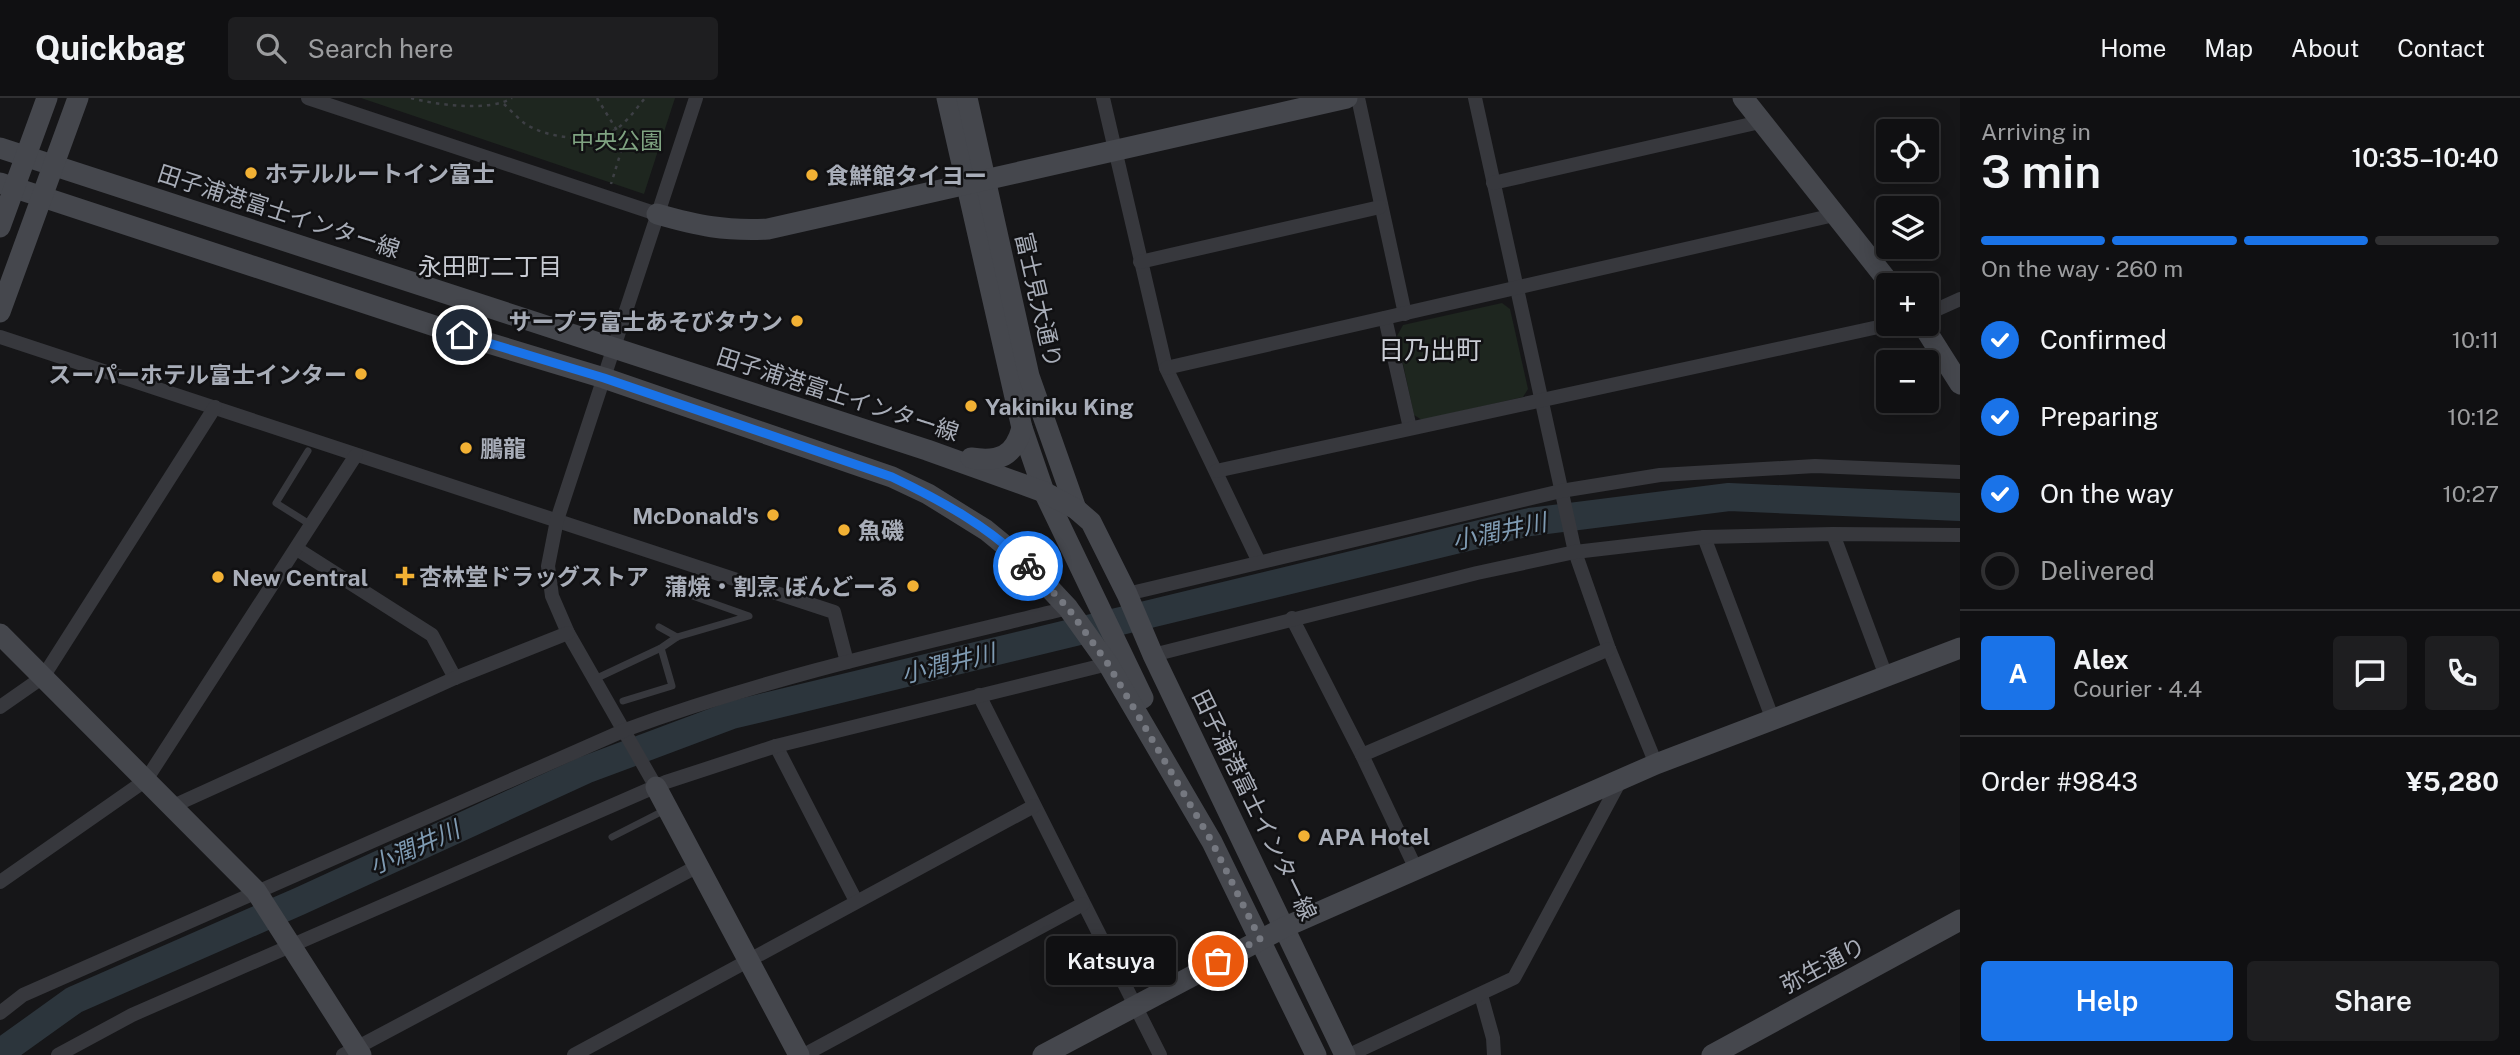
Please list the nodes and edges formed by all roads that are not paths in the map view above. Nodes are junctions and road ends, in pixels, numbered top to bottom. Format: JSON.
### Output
{"nodes":[{"id":1,"x":47,"y":98,"type":"edge"},
{"id":2,"x":78,"y":98,"type":"edge"},
{"id":3,"x":309,"y":98,"type":"edge"},
{"id":4,"x":696,"y":98,"type":"edge"},
{"id":5,"x":947,"y":98,"type":"edge"},
{"id":6,"x":967,"y":98,"type":"edge"},
{"id":7,"x":1103,"y":98,"type":"edge"},
{"id":8,"x":1347,"y":98,"type":"edge"},
{"id":9,"x":1358,"y":98,"type":"edge"},
{"id":10,"x":1475,"y":98,"type":"edge"},
{"id":11,"x":1743,"y":98,"type":"edge"},
{"id":12,"x":1760,"y":122,"type":"junction"},
{"id":13,"x":0,"y":148,"type":"edge"},
{"id":14,"x":1114,"y":152,"type":"junction"},
{"id":15,"x":26,"y":156,"type":"junction"},
{"id":16,"x":54,"y":165,"type":"junction"},
{"id":17,"x":976,"y":182,"type":"junction"},
{"id":18,"x":1493,"y":183,"type":"junction"},
{"id":19,"x":7,"y":186,"type":"edge"},
{"id":20,"x":43,"y":197,"type":"junction"},
{"id":21,"x":1380,"y":206,"type":"junction"},
{"id":22,"x":657,"y":214,"type":"junction"},
{"id":23,"x":1834,"y":215,"type":"junction"},
{"id":24,"x":0,"y":227,"type":"edge"},
{"id":25,"x":1140,"y":262,"type":"junction"},
{"id":26,"x":1881,"y":273,"type":"edge"},
{"id":27,"x":1516,"y":290,"type":"junction"},
{"id":28,"x":1960,"y":299,"type":"edge"},
{"id":29,"x":1939,"y":309,"type":"edge"},
{"id":30,"x":0,"y":313,"type":"edge"},
{"id":31,"x":1405,"y":314,"type":"junction"},
{"id":32,"x":1385,"y":318,"type":"junction"},
{"id":33,"x":1876,"y":327,"type":"edge"},
{"id":34,"x":1930,"y":336,"type":"edge"},
{"id":35,"x":0,"y":337,"type":"edge"},
{"id":36,"x":614,"y":348,"type":"junction"},
{"id":37,"x":1167,"y":368,"type":"junction"},
{"id":38,"x":604,"y":378,"type":"junction"},
{"id":39,"x":1960,"y":384,"type":"edge"},
{"id":40,"x":1541,"y":399,"type":"junction"},
{"id":41,"x":215,"y":407,"type":"junction"},
{"id":42,"x":1022,"y":428,"type":"junction"},
{"id":43,"x":1410,"y":428,"type":"junction"},
{"id":44,"x":927,"y":450,"type":"junction"},
{"id":45,"x":308,"y":451,"type":"dead end"},
{"id":46,"x":356,"y":454,"type":"junction"},
{"id":47,"x":1216,"y":471,"type":"junction"},
{"id":48,"x":1960,"y":472,"type":"edge"},
{"id":49,"x":1044,"y":492,"type":"junction"},
{"id":50,"x":1563,"y":497,"type":"junction"},
{"id":51,"x":1076,"y":509,"type":"junction"},
{"id":52,"x":557,"y":520,"type":"junction"},
{"id":53,"x":311,"y":526,"type":"junction"},
{"id":54,"x":1833,"y":534,"type":"junction"},
{"id":55,"x":1960,"y":536,"type":"edge"},
{"id":56,"x":1704,"y":537,"type":"junction"},
{"id":57,"x":1574,"y":547,"type":"junction"},
{"id":58,"x":297,"y":549,"type":"junction"},
{"id":59,"x":1259,"y":562,"type":"junction"},
{"id":60,"x":670,"y":588,"type":"dead end"},
{"id":61,"x":1127,"y":594,"type":"junction"},
{"id":62,"x":1068,"y":608,"type":"junction"},
{"id":63,"x":1292,"y":618,"type":"junction"},
{"id":64,"x":659,"y":627,"type":"dead end"},
{"id":65,"x":568,"y":633,"type":"junction"},
{"id":66,"x":0,"y":634,"type":"edge"},
{"id":67,"x":677,"y":637,"type":"junction"},
{"id":68,"x":661,"y":648,"type":"junction"},
{"id":69,"x":1960,"y":648,"type":"edge"},
{"id":70,"x":1609,"y":649,"type":"junction"},
{"id":71,"x":1153,"y":655,"type":"junction"},
{"id":72,"x":847,"y":662,"type":"junction"},
{"id":73,"x":1108,"y":664,"type":"junction"},
{"id":74,"x":1886,"y":676,"type":"junction"},
{"id":75,"x":43,"y":677,"type":"junction"},
{"id":76,"x":455,"y":678,"type":"junction"},
{"id":77,"x":595,"y":679,"type":"junction"},
{"id":78,"x":979,"y":695,"type":"junction"},
{"id":79,"x":623,"y":702,"type":"dead end"},
{"id":80,"x":0,"y":706,"type":"edge"},
{"id":81,"x":1773,"y":720,"type":"junction"},
{"id":82,"x":625,"y":730,"type":"junction"},
{"id":83,"x":775,"y":746,"type":"junction"},
{"id":84,"x":1362,"y":755,"type":"junction"},
{"id":85,"x":1656,"y":764,"type":"junction"},
{"id":86,"x":146,"y":780,"type":"junction"},
{"id":87,"x":1620,"y":780,"type":"junction"},
{"id":88,"x":656,"y":787,"type":"junction"},
{"id":89,"x":173,"y":806,"type":"junction"},
{"id":90,"x":1034,"y":806,"type":"junction"},
{"id":91,"x":668,"y":809,"type":"junction"},
{"id":92,"x":612,"y":837,"type":"dead end"},
{"id":93,"x":1212,"y":842,"type":"junction"},
{"id":94,"x":698,"y":866,"type":"junction"},
{"id":95,"x":1416,"y":869,"type":"junction"},
{"id":96,"x":0,"y":882,"type":"edge"},
{"id":97,"x":260,"y":896,"type":"junction"},
{"id":98,"x":856,"y":901,"type":"junction"},
{"id":99,"x":1083,"y":904,"type":"junction"},
{"id":100,"x":1959,"y":922,"type":"edge"},
{"id":101,"x":1285,"y":927,"type":"junction"},
{"id":102,"x":1260,"y":939,"type":"junction"},
{"id":103,"x":289,"y":940,"type":"junction"},
{"id":104,"x":748,"y":961,"type":"junction"},
{"id":105,"x":1481,"y":995,"type":"junction"},
{"id":106,"x":1135,"y":1005,"type":"junction"},
{"id":107,"x":0,"y":1013,"type":"edge"},
{"id":108,"x":84,"y":1049,"type":"edge"},
{"id":109,"x":354,"y":1053,"type":"edge"},
{"id":110,"x":58,"y":1055,"type":"edge"},
{"id":111,"x":574,"y":1055,"type":"edge"},
{"id":112,"x":799,"y":1055,"type":"edge"},
{"id":113,"x":804,"y":1055,"type":"edge"},
{"id":114,"x":1043,"y":1055,"type":"edge"},
{"id":115,"x":1160,"y":1055,"type":"edge"},
{"id":116,"x":1316,"y":1055,"type":"edge"},
{"id":117,"x":1347,"y":1055,"type":"edge"},
{"id":118,"x":1494,"y":1055,"type":"edge"},
{"id":119,"x":1712,"y":1055,"type":"edge"}],
"edges":[{"from":1,"to":15,"type":"street"},
{"from":2,"to":16,"type":"street"},
{"from":3,"to":22,"type":"street"},
{"from":4,"to":22,"type":"street"},
{"from":5,"to":17,"type":"street","name":"富士見大通り"},
{"from":6,"to":17,"type":"street","name":"富士見大通り"},
{"from":7,"to":14,"type":"street"},
{"from":8,"to":14,"type":"street"},
{"from":9,"to":21,"type":"street"},
{"from":10,"to":18,"type":"street"},
{"from":11,"to":12,"type":"street"},
{"from":12,"to":18,"type":"street"},
{"from":12,"to":23,"type":"street"},
{"from":13,"to":15,"type":"street","name":"田子浦港富士インター線"},
{"from":14,"to":17,"type":"street"},
{"from":14,"to":25,"type":"street"},
{"from":15,"to":16,"type":"street","name":"田子浦港富士インター線"},
{"from":15,"to":19,"type":"street"},
{"from":16,"to":20,"type":"street"},
{"from":16,"to":36,"type":"street","name":"田子浦港富士インター線"},
{"from":17,"to":22,"type":"street"},
{"from":17,"to":42,"type":"street","name":"富士見大通り"},
{"from":17,"to":51,"type":"street","name":"富士見大通り"},
{"from":18,"to":27,"type":"street"},
{"from":19,"to":20,"type":"street"},
{"from":19,"to":24,"type":"street"},
{"from":20,"to":30,"type":"street"},
{"from":20,"to":38,"type":"street"},
{"from":21,"to":25,"type":"street"},
{"from":21,"to":31,"type":"street"},
{"from":22,"to":36,"type":"street"},
{"from":23,"to":26,"type":"street"},
{"from":23,"to":27,"type":"street"},
{"from":25,"to":37,"type":"street"},
{"from":27,"to":31,"type":"street"},
{"from":27,"to":40,"type":"street"},
{"from":28,"to":29,"type":"street"},
{"from":31,"to":32,"type":"street"},
{"from":32,"to":37,"type":"street"},
{"from":32,"to":43,"type":"street"},
{"from":33,"to":40,"type":"street"},
{"from":34,"to":39,"type":"street"},
{"from":35,"to":41,"type":"street"},
{"from":36,"to":38,"type":"street"},
{"from":36,"to":44,"type":"street","name":"田子浦港富士インター線"},
{"from":37,"to":47,"type":"street"},
{"from":38,"to":52,"type":"street"},
{"from":38,"to":62,"type":"street"},
{"from":40,"to":43,"type":"street"},
{"from":40,"to":50,"type":"street"},
{"from":41,"to":46,"type":"street"},
{"from":41,"to":75,"type":"street"},
{"from":42,"to":44,"type":"street"},
{"from":42,"to":49,"type":"street","name":"富士見大通り"},
{"from":43,"to":47,"type":"street"},
{"from":44,"to":49,"type":"street","name":"田子浦港富士インター線"},
{"from":45,"to":53,"type":"lane"},
{"from":46,"to":52,"type":"street"},
{"from":46,"to":53,"type":"street"},
{"from":47,"to":59,"type":"street"},
{"from":48,"to":50,"type":"street"},
{"from":49,"to":51,"type":"street","name":"田子浦港富士インター線"},
{"from":49,"to":93,"type":"street","name":"富士見大通り"},
{"from":50,"to":57,"type":"street"},
{"from":50,"to":59,"type":"street"},
{"from":51,"to":61,"type":"street","name":"田子浦港富士インター線"},
{"from":52,"to":65,"type":"street"},
{"from":52,"to":72,"type":"street"},
{"from":53,"to":58,"type":"street"},
{"from":54,"to":55,"type":"street"},
{"from":54,"to":56,"type":"street"},
{"from":54,"to":74,"type":"street"},
{"from":56,"to":57,"type":"street"},
{"from":56,"to":81,"type":"street"},
{"from":57,"to":63,"type":"street"},
{"from":57,"to":70,"type":"street"},
{"from":58,"to":76,"type":"street"},
{"from":58,"to":86,"type":"street"},
{"from":59,"to":61,"type":"street"},
{"from":60,"to":67,"type":"lane"},
{"from":61,"to":71,"type":"street","name":"田子浦港富士インター線"},
{"from":62,"to":72,"type":"street"},
{"from":62,"to":73,"type":"street"},
{"from":63,"to":71,"type":"street"},
{"from":63,"to":84,"type":"street"},
{"from":64,"to":67,"type":"lane"},
{"from":65,"to":76,"type":"street"},
{"from":65,"to":77,"type":"street"},
{"from":66,"to":75,"type":"street"},
{"from":67,"to":68,"type":"lane"},
{"from":68,"to":77,"type":"lane"},
{"from":68,"to":79,"type":"lane"},
{"from":69,"to":74,"type":"street"},
{"from":70,"to":84,"type":"street"},
{"from":70,"to":85,"type":"street"},
{"from":71,"to":101,"type":"street","name":"田子浦港富士インター線"},
{"from":72,"to":82,"type":"street"},
{"from":73,"to":78,"type":"street"},
{"from":73,"to":93,"type":"street"},
{"from":74,"to":81,"type":"street"},
{"from":75,"to":80,"type":"street"},
{"from":75,"to":86,"type":"street"},
{"from":76,"to":89,"type":"street"},
{"from":77,"to":82,"type":"street"},
{"from":78,"to":83,"type":"street"},
{"from":78,"to":90,"type":"street"},
{"from":81,"to":85,"type":"street"},
{"from":82,"to":88,"type":"street"},
{"from":82,"to":97,"type":"street"},
{"from":83,"to":88,"type":"street"},
{"from":83,"to":98,"type":"street"},
{"from":84,"to":95,"type":"street"},
{"from":85,"to":87,"type":"street"},
{"from":86,"to":89,"type":"street"},
{"from":86,"to":96,"type":"street"},
{"from":87,"to":95,"type":"street"},
{"from":87,"to":105,"type":"street"},
{"from":88,"to":91,"type":"street"},
{"from":88,"to":103,"type":"street"},
{"from":89,"to":97,"type":"street"},
{"from":90,"to":98,"type":"street"},
{"from":90,"to":99,"type":"street"},
{"from":91,"to":92,"type":"lane"},
{"from":91,"to":94,"type":"street"},
{"from":93,"to":102,"type":"street"},
{"from":94,"to":104,"type":"street"},
{"from":94,"to":109,"type":"street"},
{"from":95,"to":101,"type":"street"},
{"from":97,"to":103,"type":"street"},
{"from":97,"to":107,"type":"street"},
{"from":98,"to":104,"type":"street"},
{"from":99,"to":106,"type":"street"},
{"from":99,"to":113,"type":"street"},
{"from":100,"to":119,"type":"street","name":"弥生通り"},
{"from":101,"to":102,"type":"street"},
{"from":101,"to":117,"type":"street","name":"田子浦港富士インター線"},
{"from":102,"to":106,"type":"street"},
{"from":102,"to":116,"type":"street"},
{"from":103,"to":108,"type":"street"},
{"from":103,"to":109,"type":"street"},
{"from":104,"to":111,"type":"street"},
{"from":104,"to":112,"type":"street"},
{"from":105,"to":117,"type":"street"},
{"from":105,"to":118,"type":"street"},
{"from":106,"to":114,"type":"street"},
{"from":106,"to":115,"type":"street"},
{"from":108,"to":110,"type":"street"}]}
